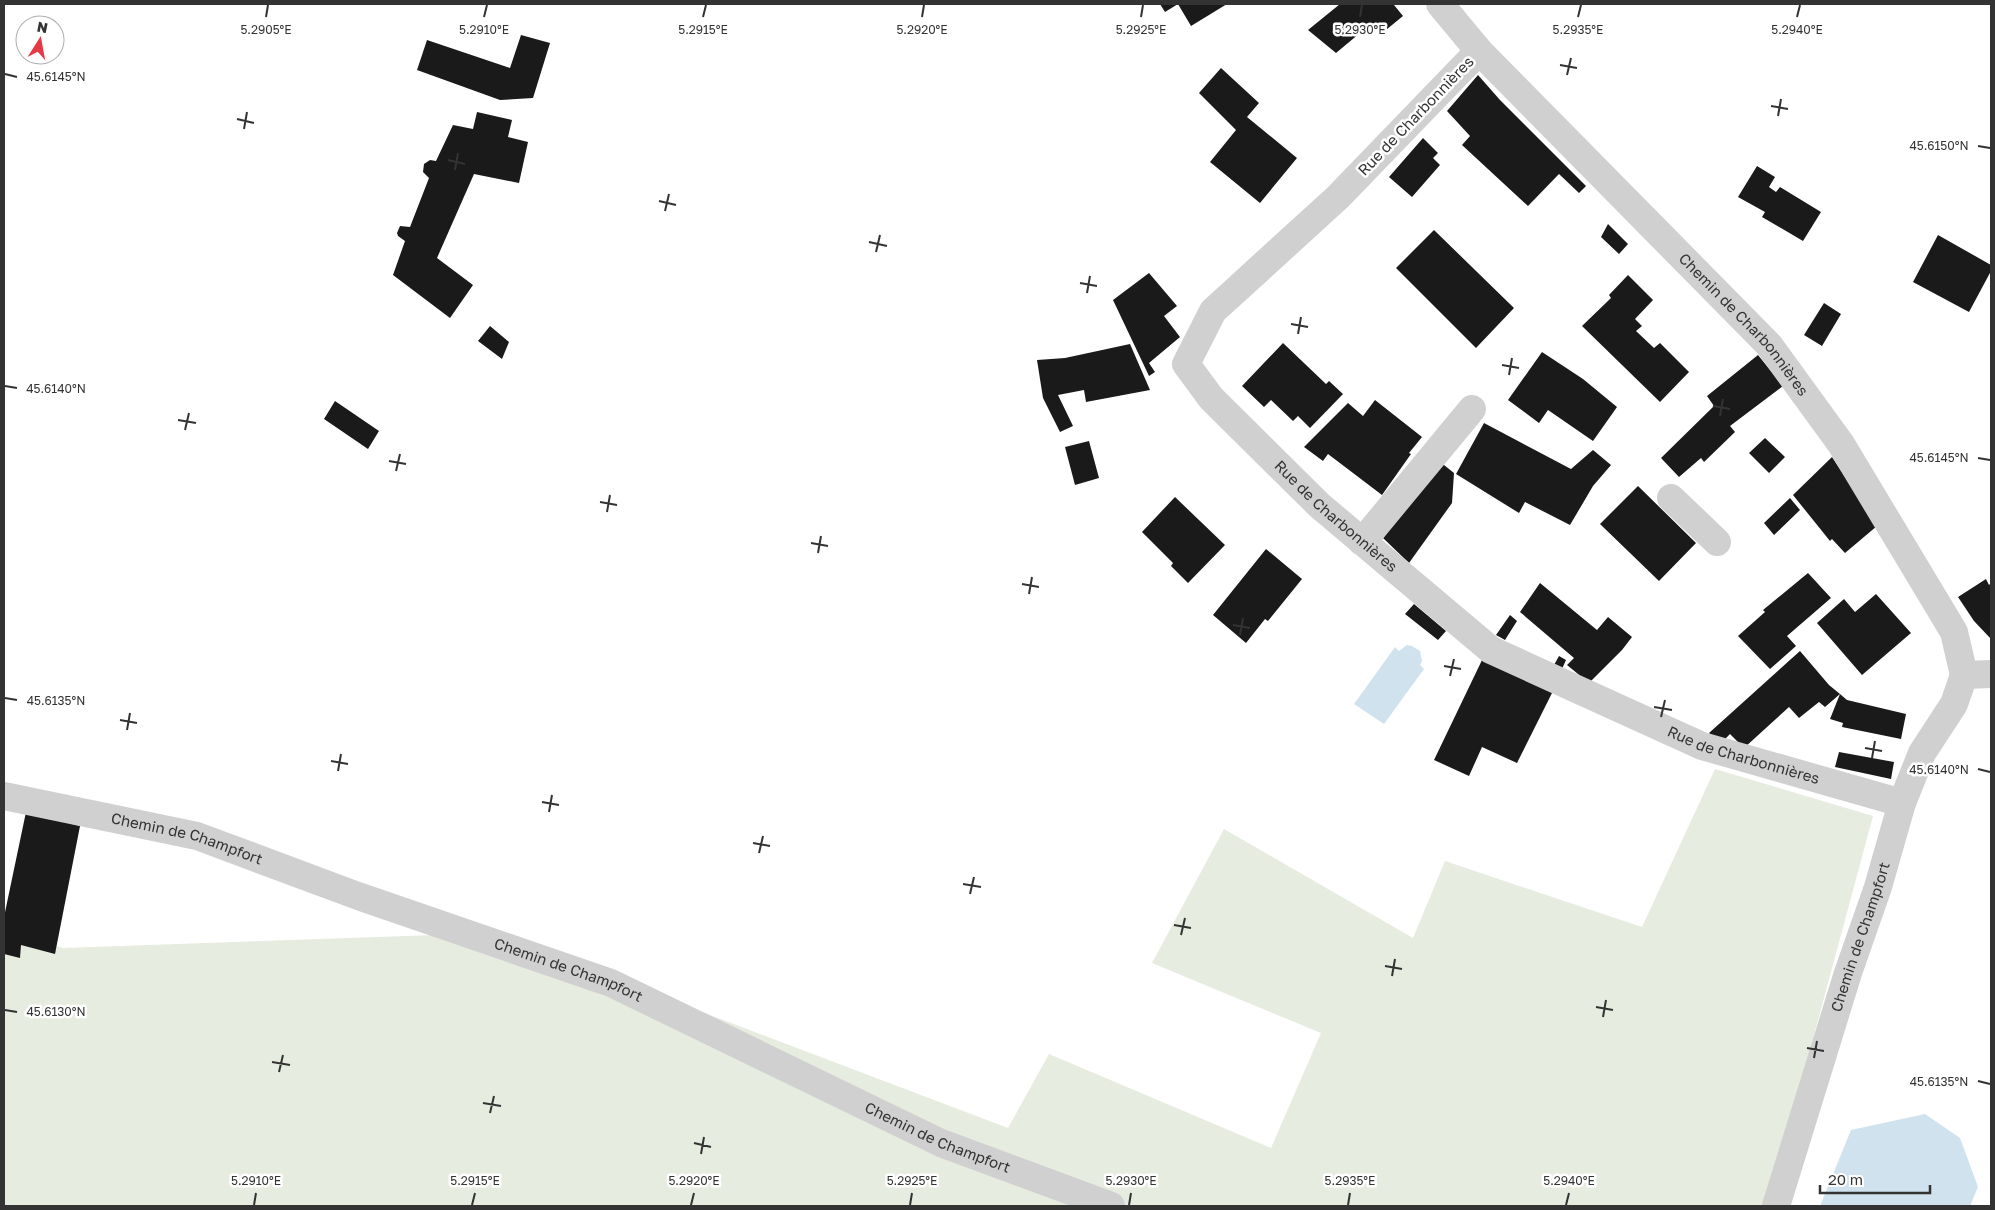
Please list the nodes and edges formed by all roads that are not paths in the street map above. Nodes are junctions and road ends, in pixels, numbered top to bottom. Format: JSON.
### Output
{"nodes":[{"id":1,"x":1440,"y":4,"type":"edge"},
{"id":2,"x":1479,"y":51,"type":"junction"},
{"id":3,"x":1472,"y":408,"type":"dead end"},
{"id":4,"x":1671,"y":498,"type":"dead end"},
{"id":5,"x":1362,"y":542,"type":"junction"},
{"id":6,"x":1717,"y":542,"type":"dead end"},
{"id":7,"x":1964,"y":674,"type":"junction"},
{"id":8,"x":1991,"y":674,"type":"edge"},
{"id":9,"x":4,"y":796,"type":"edge"},
{"id":10,"x":1902,"y":803,"type":"junction"},
{"id":11,"x":1111,"y":1206,"type":"edge"},
{"id":12,"x":1776,"y":1206,"type":"edge"}],
"edges":[{"from":1,"to":2,"type":"street","name":"Chemin de Charbonnières"},
{"from":2,"to":5,"type":"street","name":"Rue de Charbonnières"},
{"from":2,"to":7,"type":"street","name":"Chemin de Charbonnières"},
{"from":3,"to":5,"type":"street"},
{"from":4,"to":6,"type":"street"},
{"from":5,"to":10,"type":"street","name":"Rue de Charbonnières"},
{"from":7,"to":8,"type":"street"},
{"from":7,"to":10,"type":"street","name":"Chemin de Champfort"},
{"from":9,"to":11,"type":"street","name":"Chemin de Champfort"},
{"from":10,"to":12,"type":"street","name":"Chemin de Champfort"}]}
